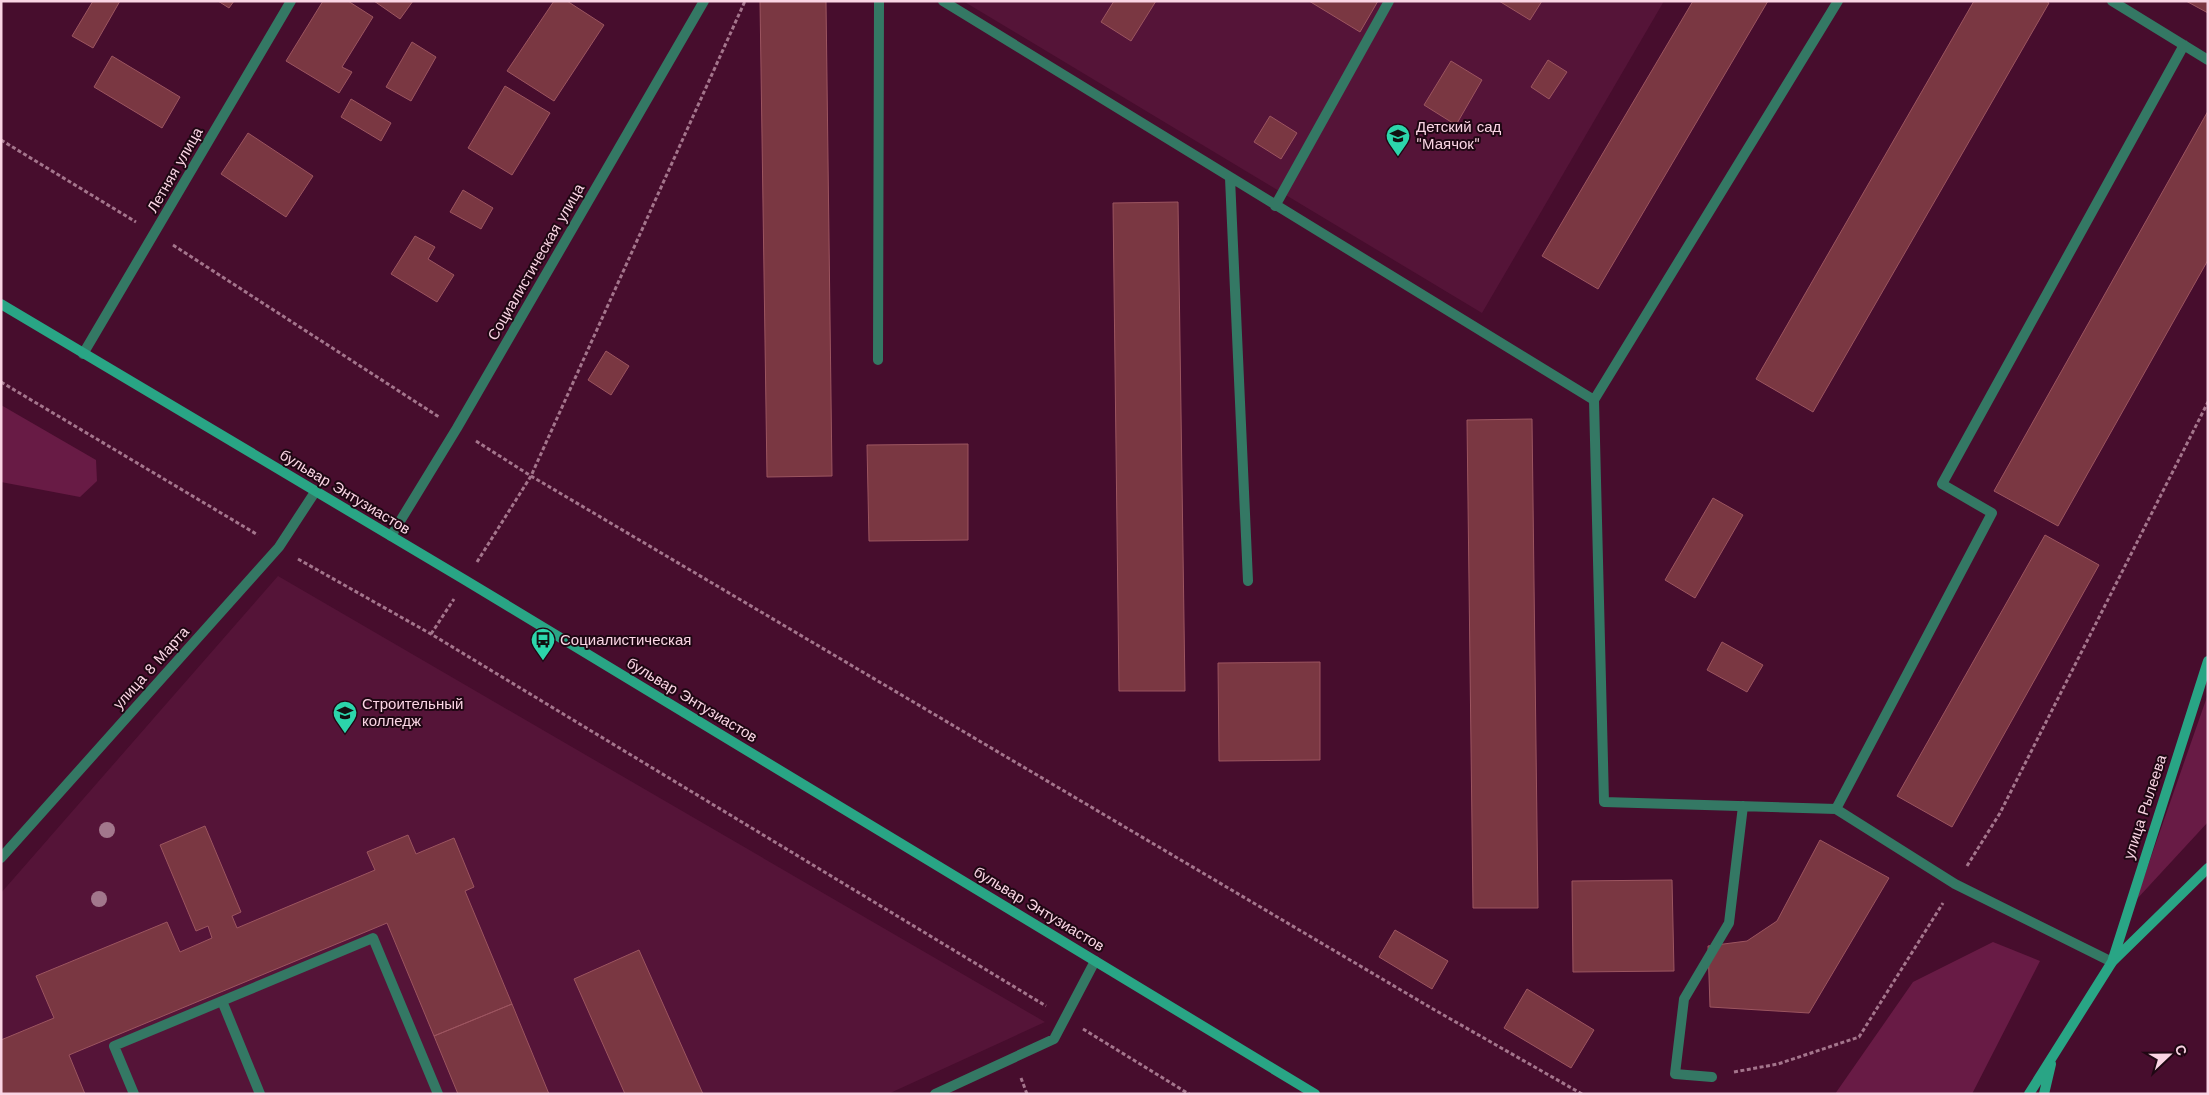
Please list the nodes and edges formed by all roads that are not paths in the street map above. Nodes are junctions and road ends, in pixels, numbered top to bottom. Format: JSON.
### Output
{"nodes":[{"id":1,"x":291,"y":1,"type":"edge"},
{"id":2,"x":704,"y":1,"type":"edge"},
{"id":3,"x":880,"y":1,"type":"edge"},
{"id":4,"x":943,"y":1,"type":"edge"},
{"id":5,"x":1388,"y":1,"type":"edge"},
{"id":6,"x":1838,"y":1,"type":"edge"},
{"id":7,"x":2112,"y":1,"type":"edge"},
{"id":8,"x":2184,"y":46,"type":"junction"},
{"id":9,"x":2208,"y":60,"type":"edge"},
{"id":10,"x":1230,"y":178,"type":"junction"},
{"id":11,"x":1275,"y":206,"type":"junction"},
{"id":12,"x":1,"y":304,"type":"edge"},
{"id":13,"x":83,"y":354,"type":"junction"},
{"id":14,"x":878,"y":360,"type":"dead end"},
{"id":15,"x":1594,"y":400,"type":"junction"},
{"id":16,"x":315,"y":492,"type":"junction"},
{"id":17,"x":391,"y":536,"type":"junction"},
{"id":18,"x":1248,"y":581,"type":"dead end"},
{"id":19,"x":2208,"y":661,"type":"edge"},
{"id":20,"x":1743,"y":806,"type":"junction"},
{"id":21,"x":1836,"y":809,"type":"junction"},
{"id":22,"x":1,"y":858,"type":"edge"},
{"id":23,"x":2208,"y":868,"type":"edge"},
{"id":24,"x":1096,"y":961,"type":"junction"},
{"id":25,"x":2112,"y":962,"type":"junction"},
{"id":26,"x":222,"y":1001,"type":"junction"},
{"id":27,"x":2054,"y":1053,"type":"junction"},
{"id":28,"x":1712,"y":1076,"type":"road end"},
{"id":29,"x":940,"y":1093,"type":"edge"},
{"id":30,"x":134,"y":1094,"type":"edge"},
{"id":31,"x":260,"y":1094,"type":"edge"},
{"id":32,"x":438,"y":1094,"type":"edge"},
{"id":33,"x":1315,"y":1094,"type":"edge"},
{"id":34,"x":2029,"y":1094,"type":"edge"},
{"id":35,"x":2044,"y":1094,"type":"edge"}],
"edges":[{"from":1,"to":13,"type":"street","name":"Летняя улица"},
{"from":2,"to":17,"type":"street","name":"Социалистическая улица"},
{"from":3,"to":14,"type":"street"},
{"from":4,"to":10,"type":"street"},
{"from":5,"to":11,"type":"street"},
{"from":6,"to":15,"type":"street"},
{"from":7,"to":8,"type":"street"},
{"from":8,"to":9,"type":"street"},
{"from":8,"to":21,"type":"street"},
{"from":10,"to":11,"type":"street"},
{"from":10,"to":18,"type":"street"},
{"from":11,"to":15,"type":"street"},
{"from":12,"to":13,"type":"main road","name":"бульвар Энтузиастов"},
{"from":13,"to":16,"type":"main road","name":"бульвар Энтузиастов"},
{"from":15,"to":20,"type":"street"},
{"from":16,"to":17,"type":"main road","name":"бульвар Энтузиастов"},
{"from":16,"to":22,"type":"street","name":"улица 8 Марта"},
{"from":17,"to":24,"type":"main road","name":"бульвар Энтузиастов"},
{"from":19,"to":25,"type":"main road","name":"улица Рылеева"},
{"from":20,"to":21,"type":"street"},
{"from":20,"to":28,"type":"street"},
{"from":21,"to":25,"type":"street"},
{"from":23,"to":25,"type":"main road","name":"улица Рылеева"},
{"from":24,"to":29,"type":"street"},
{"from":24,"to":33,"type":"main road","name":"бульвар Энтузиастов"},
{"from":25,"to":27,"type":"main road","name":"улица Рылеева"},
{"from":26,"to":30,"type":"street"},
{"from":26,"to":31,"type":"street"},
{"from":26,"to":32,"type":"street"},
{"from":27,"to":34,"type":"main road","name":"улица Рылеева"},
{"from":27,"to":35,"type":"main road"}]}
